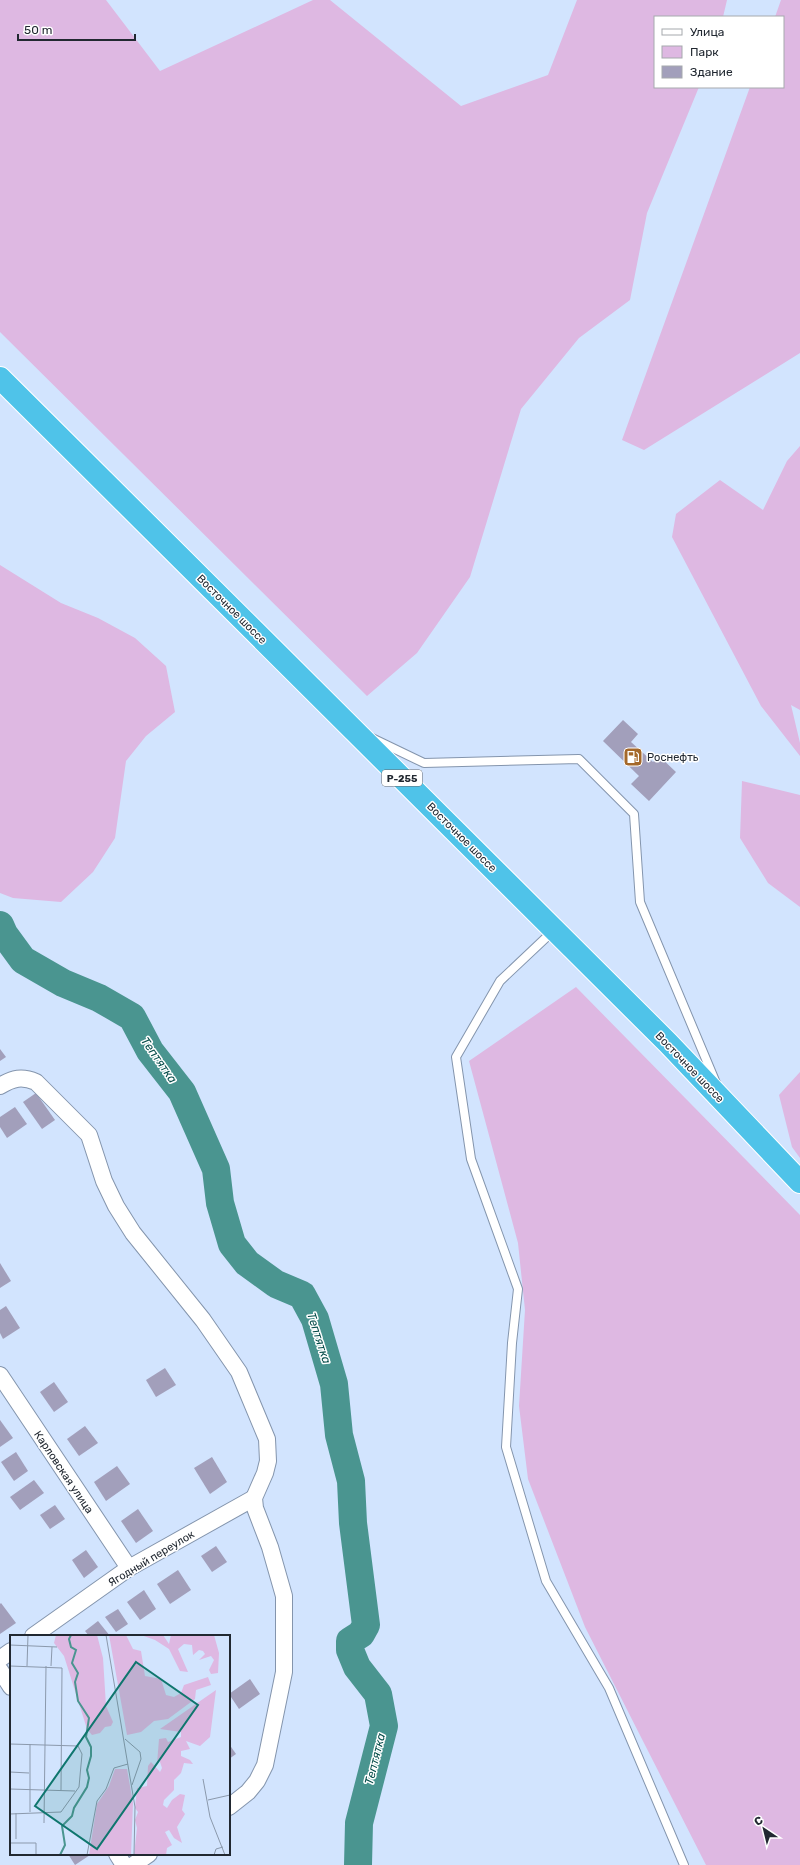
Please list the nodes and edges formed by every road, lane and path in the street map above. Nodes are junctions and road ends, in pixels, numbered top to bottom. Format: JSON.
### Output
{"nodes":[{"id":1,"x":0,"y":378,"type":"edge"},
{"id":2,"x":353,"y":728,"type":"junction"},
{"id":3,"x":554,"y":930,"type":"junction"},
{"id":4,"x":3,"y":1084,"type":"edge"},
{"id":5,"x":724,"y":1102,"type":"junction"},
{"id":6,"x":800,"y":1182,"type":"edge"},
{"id":7,"x":0,"y":1375,"type":"edge"},
{"id":8,"x":254,"y":1498,"type":"junction"},
{"id":9,"x":129,"y":1568,"type":"junction"},
{"id":10,"x":34,"y":1635,"type":"edge"},
{"id":11,"x":10,"y":1652,"type":"edge"},
{"id":12,"x":0,"y":1659,"type":"edge"},
{"id":13,"x":0,"y":1670,"type":"edge"},
{"id":14,"x":10,"y":1685,"type":"edge"},
{"id":15,"x":230,"y":1806,"type":"edge"},
{"id":16,"x":118,"y":1855,"type":"edge"},
{"id":17,"x":148,"y":1855,"type":"edge"},
{"id":18,"x":124,"y":1865,"type":"edge"},
{"id":19,"x":134,"y":1865,"type":"edge"},
{"id":20,"x":684,"y":1865,"type":"edge"}],
"edges":[{"from":1,"to":2,"type":"highway","name":"Восточное шоссе","number":"Р-255"},
{"from":2,"to":3,"type":"highway","name":"Восточное шоссе","number":"Р-255"},
{"from":2,"to":5,"type":"lane"},
{"from":3,"to":5,"type":"highway","name":"Восточное шоссе","number":"Р-255"},
{"from":3,"to":20,"type":"lane"},
{"from":4,"to":8,"type":"street"},
{"from":5,"to":6,"type":"highway","name":"Восточное шоссе","number":"Р-255"},
{"from":7,"to":9,"type":"street","name":"Карловская улица"},
{"from":8,"to":9,"type":"street","name":"Ягодный переулок"},
{"from":8,"to":15,"type":"street"},
{"from":9,"to":10,"type":"street","name":"Ягодный переулок"},
{"from":11,"to":12,"type":"street"},
{"from":13,"to":14,"type":"street"},
{"from":16,"to":18,"type":"street"},
{"from":17,"to":19,"type":"street"}]}
